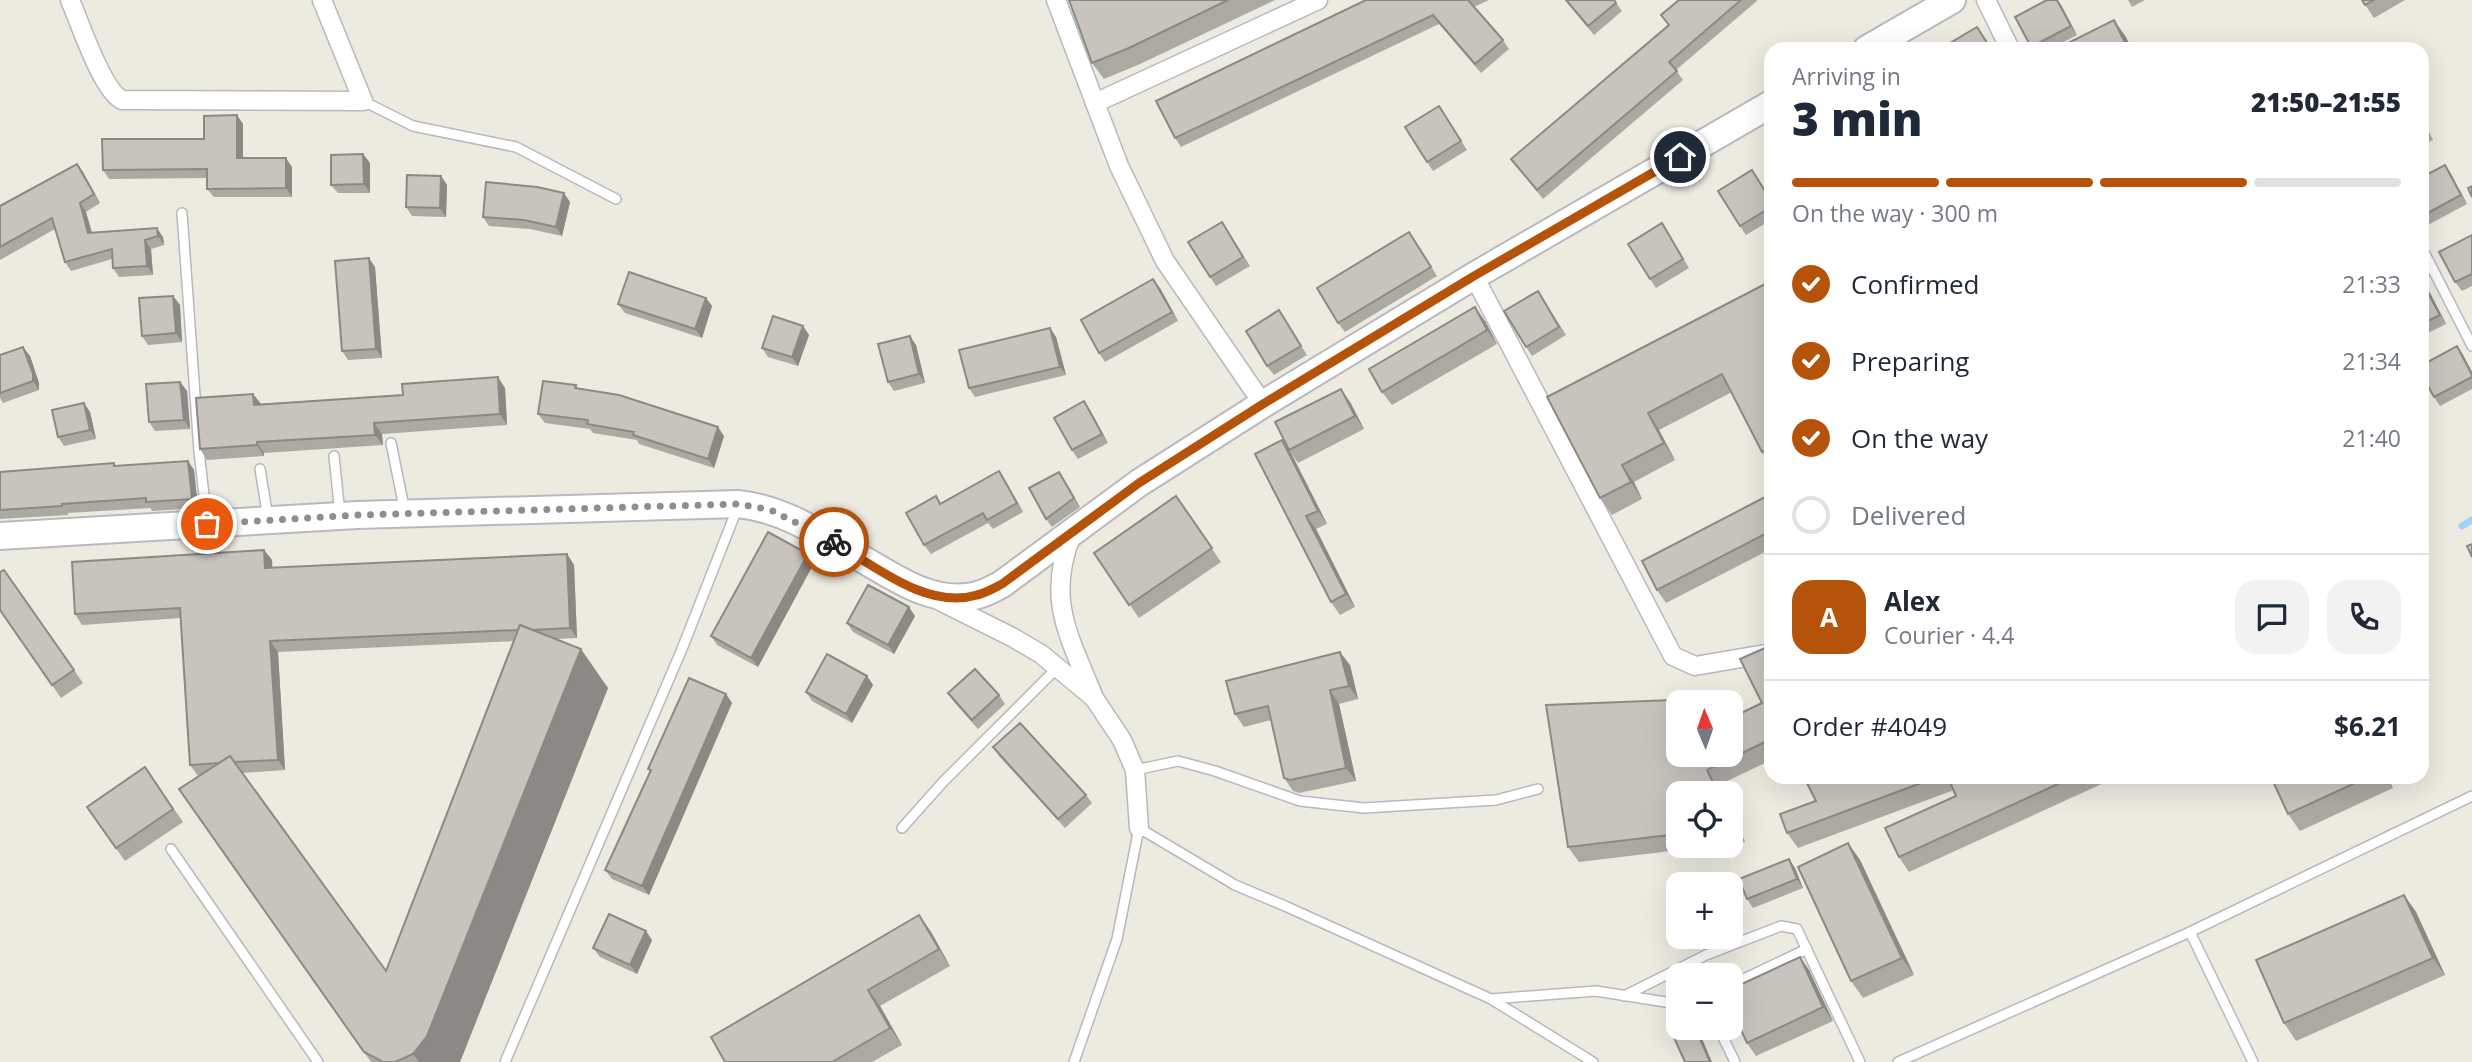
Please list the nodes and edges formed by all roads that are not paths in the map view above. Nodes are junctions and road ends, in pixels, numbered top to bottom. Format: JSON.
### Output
{"nodes":[{"id":1,"x":70,"y":0,"type":"edge"},
{"id":2,"x":322,"y":0,"type":"edge"},
{"id":3,"x":1056,"y":0,"type":"edge"},
{"id":4,"x":1318,"y":0,"type":"edge"},
{"id":5,"x":1952,"y":0,"type":"edge"},
{"id":6,"x":1986,"y":0,"type":"edge"},
{"id":7,"x":1879,"y":42,"type":"edge"},
{"id":8,"x":2007,"y":42,"type":"edge"},
{"id":9,"x":363,"y":100,"type":"junction"},
{"id":10,"x":1096,"y":103,"type":"junction"},
{"id":11,"x":1764,"y":108,"type":"edge"},
{"id":12,"x":616,"y":199,"type":"dead end"},
{"id":13,"x":182,"y":213,"type":"dead end"},
{"id":14,"x":2429,"y":262,"type":"edge"},
{"id":15,"x":1474,"y":276,"type":"junction"},
{"id":16,"x":2472,"y":346,"type":"edge"},
{"id":17,"x":1263,"y":404,"type":"junction"},
{"id":18,"x":391,"y":443,"type":"dead end"},
{"id":19,"x":334,"y":456,"type":"dead end"},
{"id":20,"x":260,"y":469,"type":"dead end"},
{"id":21,"x":738,"y":504,"type":"junction"},
{"id":22,"x":405,"y":514,"type":"junction"},
{"id":23,"x":340,"y":516,"type":"junction"},
{"id":24,"x":268,"y":520,"type":"junction"},
{"id":25,"x":207,"y":524,"type":"junction"},
{"id":26,"x":1074,"y":531,"type":"junction"},
{"id":27,"x":0,"y":536,"type":"edge"},
{"id":28,"x":913,"y":588,"type":"junction"},
{"id":29,"x":1764,"y":654,"type":"edge"},
{"id":30,"x":1057,"y":668,"type":"junction"},
{"id":31,"x":1094,"y":698,"type":"junction"},
{"id":32,"x":1135,"y":770,"type":"junction"},
{"id":33,"x":1538,"y":789,"type":"dead end"},
{"id":34,"x":2472,"y":796,"type":"edge"},
{"id":35,"x":902,"y":828,"type":"dead end"},
{"id":36,"x":1139,"y":828,"type":"junction"},
{"id":37,"x":171,"y":849,"type":"dead end"},
{"id":38,"x":2190,"y":932,"type":"junction"},
{"id":39,"x":1807,"y":949,"type":"junction"},
{"id":40,"x":1743,"y":979,"type":"edge"},
{"id":41,"x":1624,"y":996,"type":"junction"},
{"id":42,"x":1491,"y":999,"type":"junction"},
{"id":43,"x":1666,"y":1002,"type":"edge"},
{"id":44,"x":1724,"y":1040,"type":"edge"},
{"id":45,"x":318,"y":1062,"type":"edge"},
{"id":46,"x":505,"y":1062,"type":"edge"},
{"id":47,"x":1074,"y":1062,"type":"edge"},
{"id":48,"x":1593,"y":1062,"type":"edge"},
{"id":49,"x":1735,"y":1062,"type":"edge"},
{"id":50,"x":1860,"y":1062,"type":"edge"},
{"id":51,"x":1898,"y":1062,"type":"edge"},
{"id":52,"x":2253,"y":1062,"type":"edge"}],
"edges":[{"from":1,"to":9,"type":"street"},
{"from":2,"to":9,"type":"street"},
{"from":3,"to":10,"type":"street"},
{"from":4,"to":10,"type":"street"},
{"from":5,"to":7,"type":"main road"},
{"from":6,"to":8,"type":"street"},
{"from":9,"to":12,"type":"lane"},
{"from":10,"to":17,"type":"street"},
{"from":11,"to":15,"type":"main road"},
{"from":13,"to":25,"type":"lane"},
{"from":14,"to":16,"type":"lane"},
{"from":15,"to":17,"type":"main road"},
{"from":15,"to":29,"type":"street"},
{"from":17,"to":26,"type":"main road"},
{"from":18,"to":22,"type":"lane"},
{"from":19,"to":23,"type":"lane"},
{"from":20,"to":24,"type":"lane"},
{"from":21,"to":22,"type":"main road"},
{"from":21,"to":28,"type":"main road"},
{"from":21,"to":46,"type":"lane"},
{"from":22,"to":23,"type":"main road"},
{"from":23,"to":24,"type":"main road"},
{"from":24,"to":25,"type":"main road"},
{"from":25,"to":27,"type":"main road"},
{"from":26,"to":28,"type":"main road"},
{"from":26,"to":31,"type":"street"},
{"from":28,"to":30,"type":"street"},
{"from":30,"to":31,"type":"street"},
{"from":30,"to":35,"type":"lane"},
{"from":31,"to":32,"type":"street"},
{"from":32,"to":33,"type":"lane"},
{"from":32,"to":36,"type":"street"},
{"from":34,"to":38,"type":"lane"},
{"from":36,"to":42,"type":"lane"},
{"from":36,"to":47,"type":"lane"},
{"from":37,"to":45,"type":"lane"},
{"from":38,"to":51,"type":"lane"},
{"from":38,"to":52,"type":"lane"},
{"from":39,"to":40,"type":"lane"},
{"from":39,"to":41,"type":"lane"},
{"from":39,"to":50,"type":"lane"},
{"from":41,"to":42,"type":"lane"},
{"from":41,"to":43,"type":"lane"},
{"from":42,"to":48,"type":"lane"},
{"from":44,"to":49,"type":"lane"}]}
